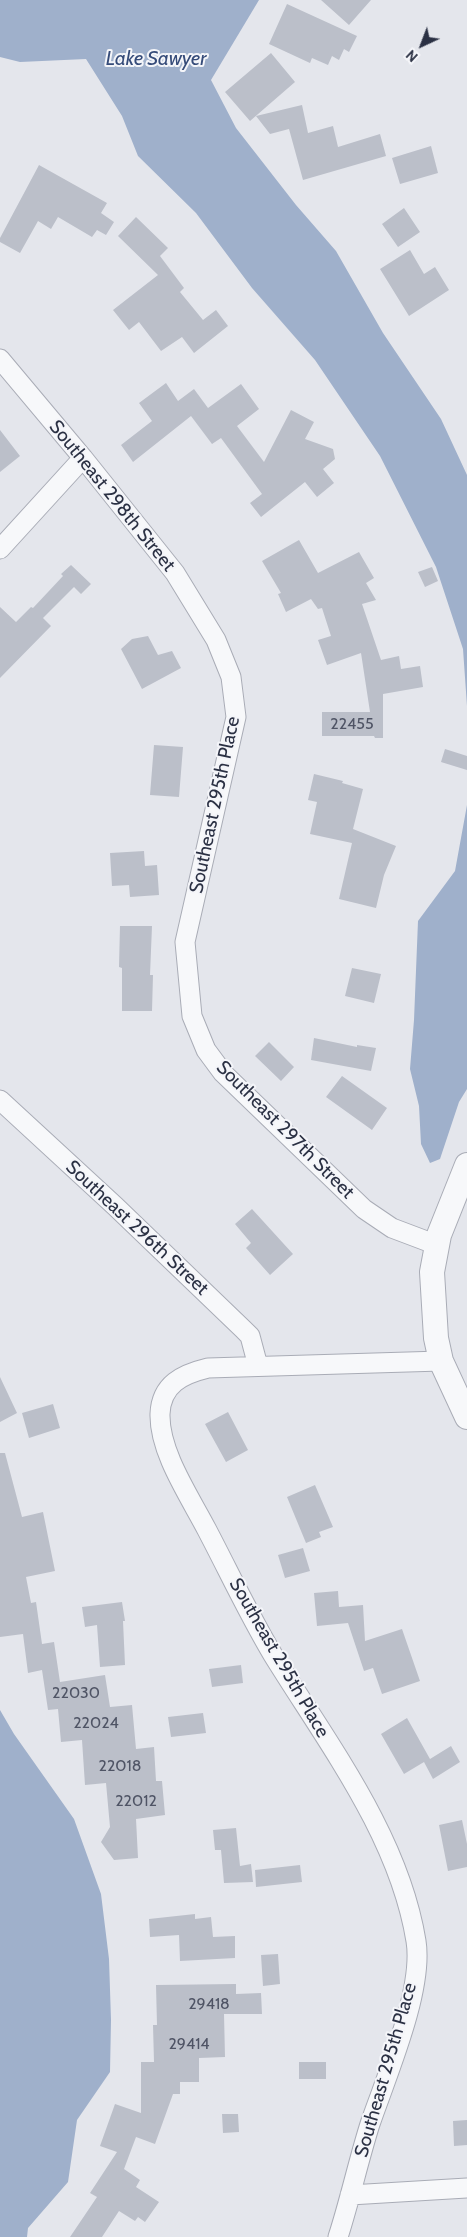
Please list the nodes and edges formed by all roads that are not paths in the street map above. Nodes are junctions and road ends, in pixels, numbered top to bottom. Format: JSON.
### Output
{"nodes":[{"id":1,"x":0,"y":359,"type":"edge"},
{"id":2,"x":83,"y":458,"type":"junction"},
{"id":3,"x":0,"y":549,"type":"edge"},
{"id":4,"x":216,"y":640,"type":"joint"},
{"id":5,"x":185,"y":942,"type":"joint"},
{"id":6,"x":0,"y":1100,"type":"edge"},
{"id":7,"x":467,"y":1165,"type":"edge"},
{"id":8,"x":437,"y":1245,"type":"junction"},
{"id":9,"x":441,"y":1361,"type":"junction"},
{"id":10,"x":258,"y":1366,"type":"junction"},
{"id":11,"x":467,"y":1417,"type":"edge"},
{"id":12,"x":467,"y":2188,"type":"edge"},
{"id":13,"x":350,"y":2195,"type":"junction"},
{"id":14,"x":338,"y":2237,"type":"edge"}],
"edges":[{"from":1,"to":2,"type":"street","name":"Southeast 298th Street"},
{"from":2,"to":3,"type":"street"},
{"from":2,"to":4,"type":"street","name":"Southeast 298th Street"},
{"from":4,"to":5,"type":"street","name":"Southeast 295th Place"},
{"from":5,"to":8,"type":"street","name":"Southeast 297th Street"},
{"from":6,"to":10,"type":"street","name":"Southeast 296th Street"},
{"from":7,"to":8,"type":"street"},
{"from":8,"to":9,"type":"street"},
{"from":9,"to":10,"type":"street","name":"Southeast 295th Place"},
{"from":9,"to":11,"type":"street"},
{"from":10,"to":13,"type":"street","name":"Southeast 295th Place"},
{"from":12,"to":13,"type":"street"},
{"from":13,"to":14,"type":"street","name":"Southeast 295th Place"}]}
